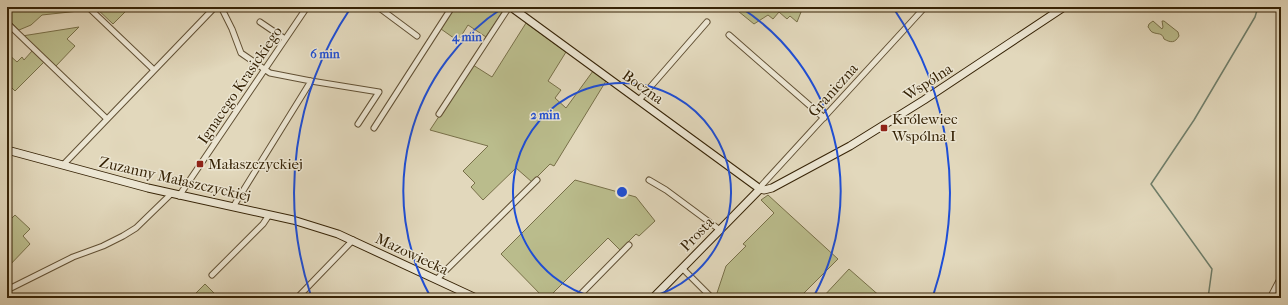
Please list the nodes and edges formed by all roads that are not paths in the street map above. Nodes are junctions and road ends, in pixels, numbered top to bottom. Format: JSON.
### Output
{"nodes":[{"id":1,"x":88,"y":7,"type":"edge"},
{"id":2,"x":215,"y":7,"type":"edge"},
{"id":3,"x":221,"y":7,"type":"edge"},
{"id":4,"x":307,"y":7,"type":"edge"},
{"id":5,"x":378,"y":7,"type":"edge"},
{"id":6,"x":452,"y":7,"type":"edge"},
{"id":7,"x":510,"y":7,"type":"edge"},
{"id":8,"x":925,"y":7,"type":"edge"},
{"id":9,"x":1064,"y":7,"type":"edge"},
{"id":10,"x":260,"y":22,"type":"dead end"},
{"id":11,"x":707,"y":22,"type":"dead end"},
{"id":12,"x":7,"y":24,"type":"edge"},
{"id":13,"x":729,"y":35,"type":"dead end"},
{"id":14,"x":417,"y":36,"type":"dead end"},
{"id":15,"x":285,"y":39,"type":"junction"},
{"id":16,"x":265,"y":68,"type":"junction"},
{"id":17,"x":154,"y":70,"type":"junction"},
{"id":18,"x":311,"y":81,"type":"junction"},
{"id":19,"x":639,"y":100,"type":"junction"},
{"id":20,"x":439,"y":114,"type":"dead end"},
{"id":21,"x":824,"y":118,"type":"junction"},
{"id":22,"x":107,"y":119,"type":"junction"},
{"id":23,"x":358,"y":124,"type":"dead end"},
{"id":24,"x":374,"y":128,"type":"dead end"},
{"id":25,"x":7,"y":150,"type":"edge"},
{"id":26,"x":62,"y":165,"type":"junction"},
{"id":27,"x":537,"y":180,"type":"dead end"},
{"id":28,"x":649,"y":180,"type":"dead end"},
{"id":29,"x":760,"y":189,"type":"junction"},
{"id":30,"x":171,"y":194,"type":"junction"},
{"id":31,"x":179,"y":196,"type":"junction"},
{"id":32,"x":233,"y":207,"type":"junction"},
{"id":33,"x":269,"y":215,"type":"junction"},
{"id":34,"x":720,"y":230,"type":"junction"},
{"id":35,"x":338,"y":234,"type":"joint"},
{"id":36,"x":353,"y":240,"type":"junction"},
{"id":37,"x":629,"y":245,"type":"dead end"},
{"id":38,"x":682,"y":268,"type":"junction"},
{"id":39,"x":212,"y":275,"type":"dead end"},
{"id":40,"x":1281,"y":277,"type":"edge"},
{"id":41,"x":437,"y":279,"type":"junction"},
{"id":42,"x":7,"y":290,"type":"edge"},
{"id":43,"x":296,"y":298,"type":"edge"},
{"id":44,"x":476,"y":298,"type":"edge"},
{"id":45,"x":577,"y":298,"type":"edge"},
{"id":46,"x":653,"y":298,"type":"edge"},
{"id":47,"x":712,"y":298,"type":"edge"},
{"id":48,"x":1270,"y":298,"type":"edge"}],
"edges":[{"from":1,"to":17,"type":"street"},
{"from":2,"to":17,"type":"street"},
{"from":3,"to":16,"type":"street"},
{"from":4,"to":15,"type":"street","name":"Ignacego Krasickiego"},
{"from":5,"to":14,"type":"street"},
{"from":6,"to":24,"type":"street"},
{"from":7,"to":19,"type":"street","name":"Boczna"},
{"from":7,"to":20,"type":"street"},
{"from":8,"to":21,"type":"street","name":"Graniczna"},
{"from":9,"to":29,"type":"street","name":"Wspólna"},
{"from":10,"to":15,"type":"street"},
{"from":11,"to":19,"type":"street"},
{"from":12,"to":22,"type":"street"},
{"from":13,"to":21,"type":"street"},
{"from":15,"to":16,"type":"street","name":"Ignacego Krasickiego"},
{"from":16,"to":18,"type":"street"},
{"from":16,"to":31,"type":"street","name":"Ignacego Krasickiego"},
{"from":17,"to":22,"type":"street"},
{"from":18,"to":23,"type":"street"},
{"from":18,"to":32,"type":"street"},
{"from":19,"to":29,"type":"street","name":"Boczna"},
{"from":21,"to":29,"type":"street","name":"Graniczna"},
{"from":22,"to":26,"type":"street"},
{"from":25,"to":26,"type":"street","name":"Zuzanny Małaszczyckiej"},
{"from":26,"to":30,"type":"street","name":"Zuzanny Małaszczyckiej"},
{"from":27,"to":41,"type":"street"},
{"from":28,"to":34,"type":"street"},
{"from":29,"to":34,"type":"street","name":"Prosta"},
{"from":30,"to":31,"type":"street","name":"Zuzanny Małaszczyckiej"},
{"from":30,"to":42,"type":"street"},
{"from":31,"to":32,"type":"street","name":"Zuzanny Małaszczyckiej"},
{"from":32,"to":33,"type":"street","name":"Zuzanny Małaszczyckiej"},
{"from":33,"to":35,"type":"street","name":"Zuzanny Małaszczyckiej"},
{"from":33,"to":39,"type":"street"},
{"from":34,"to":38,"type":"street","name":"Prosta"},
{"from":35,"to":36,"type":"street","name":"Mazowiecka"},
{"from":36,"to":41,"type":"street","name":"Mazowiecka"},
{"from":36,"to":43,"type":"street"},
{"from":37,"to":45,"type":"street"},
{"from":38,"to":46,"type":"street","name":"Prosta"},
{"from":38,"to":47,"type":"street"},
{"from":40,"to":48,"type":"street"},
{"from":41,"to":44,"type":"street","name":"Mazowiecka"}]}
